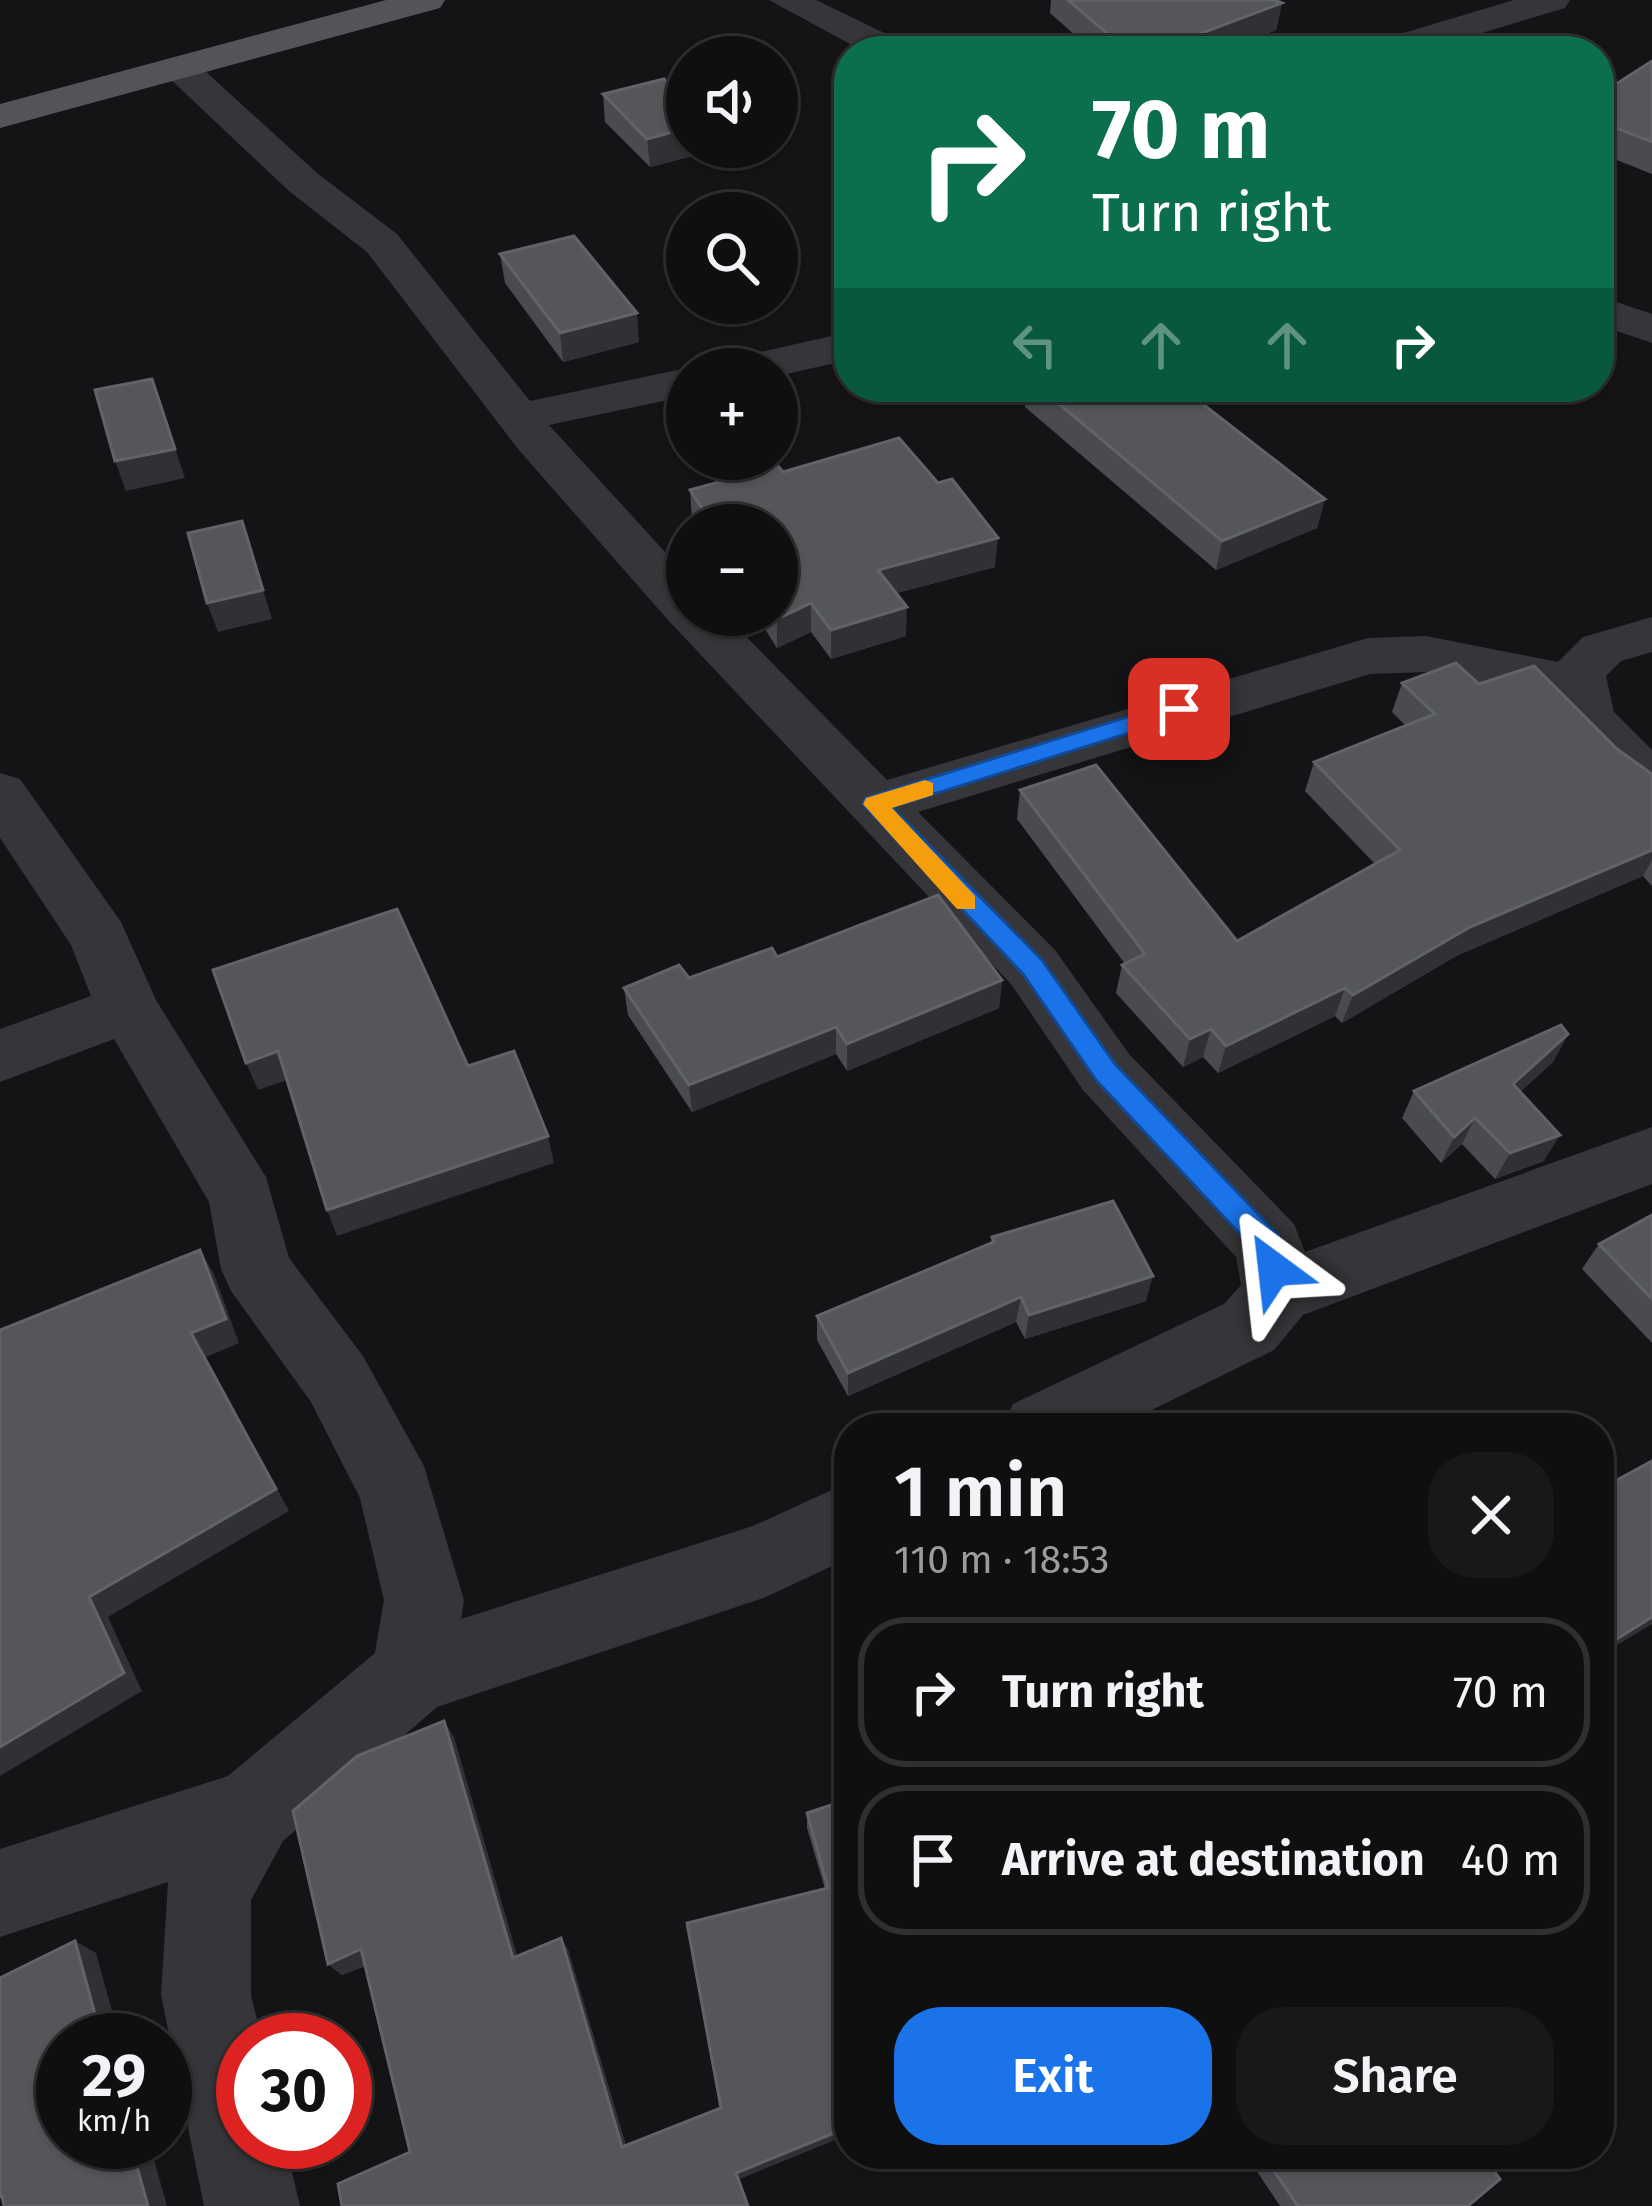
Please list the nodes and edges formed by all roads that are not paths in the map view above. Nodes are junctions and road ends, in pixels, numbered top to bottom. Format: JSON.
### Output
{"nodes":[{"id":1,"x":427,"y":0,"type":"edge"},
{"id":2,"x":788,"y":0,"type":"edge"},
{"id":3,"x":1552,"y":0,"type":"edge"},
{"id":4,"x":861,"y":36,"type":"edge"},
{"id":5,"x":1432,"y":36,"type":"edge"},
{"id":6,"x":181,"y":68,"type":"junction"},
{"id":7,"x":0,"y":116,"type":"edge"},
{"id":8,"x":1652,"y":286,"type":"edge"},
{"id":9,"x":1614,"y":300,"type":"edge"},
{"id":10,"x":1614,"y":313,"type":"edge"},
{"id":11,"x":1652,"y":330,"type":"edge"},
{"id":12,"x":834,"y":349,"type":"edge"},
{"id":13,"x":798,"y":357,"type":"edge"},
{"id":14,"x":666,"y":386,"type":"edge"},
{"id":15,"x":518,"y":418,"type":"junction"},
{"id":16,"x":666,"y":584,"type":"edge"},
{"id":17,"x":1652,"y":634,"type":"edge"},
{"id":18,"x":714,"y":636,"type":"edge"},
{"id":19,"x":1578,"y":684,"type":"junction"},
{"id":20,"x":1652,"y":782,"type":"edge"},
{"id":21,"x":0,"y":793,"type":"edge"},
{"id":22,"x":874,"y":804,"type":"junction"},
{"id":23,"x":128,"y":1008,"type":"junction"},
{"id":24,"x":0,"y":1056,"type":"edge"},
{"id":25,"x":1652,"y":1155,"type":"edge"},
{"id":26,"x":1278,"y":1293,"type":"junction"},
{"id":27,"x":1124,"y":1410,"type":"edge"},
{"id":28,"x":834,"y":1526,"type":"edge"},
{"id":29,"x":412,"y":1675,"type":"junction"},
{"id":30,"x":253,"y":1811,"type":"junction"},
{"id":31,"x":0,"y":1892,"type":"edge"},
{"id":32,"x":252,"y":2206,"type":"edge"}],
"edges":[{"from":1,"to":6,"type":"main road"},
{"from":2,"to":4,"type":"street"},
{"from":3,"to":5,"type":"street"},
{"from":6,"to":7,"type":"main road"},
{"from":6,"to":15,"type":"street"},
{"from":8,"to":9,"type":"street"},
{"from":10,"to":11,"type":"street"},
{"from":12,"to":13,"type":"street"},
{"from":14,"to":15,"type":"street"},
{"from":15,"to":16,"type":"street"},
{"from":17,"to":19,"type":"street"},
{"from":18,"to":22,"type":"street"},
{"from":19,"to":20,"type":"street"},
{"from":19,"to":22,"type":"street"},
{"from":21,"to":23,"type":"street"},
{"from":22,"to":26,"type":"street"},
{"from":23,"to":24,"type":"street"},
{"from":23,"to":29,"type":"street"},
{"from":25,"to":26,"type":"street"},
{"from":26,"to":27,"type":"street"},
{"from":28,"to":29,"type":"street"},
{"from":29,"to":30,"type":"street"},
{"from":30,"to":31,"type":"street"},
{"from":30,"to":32,"type":"street"}]}
